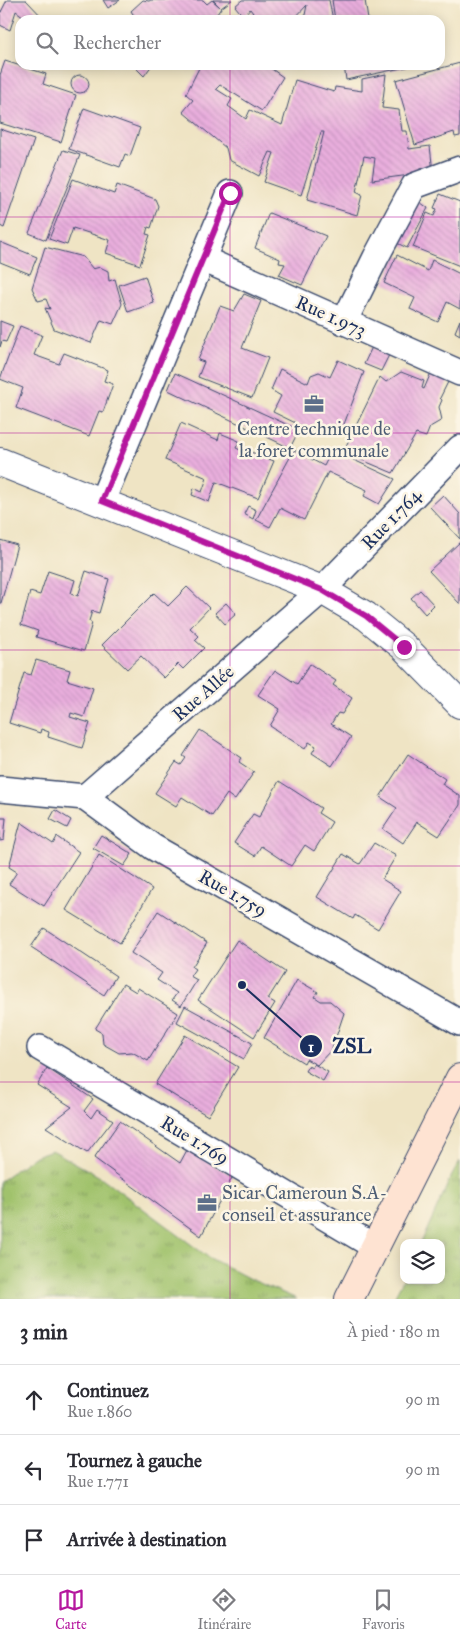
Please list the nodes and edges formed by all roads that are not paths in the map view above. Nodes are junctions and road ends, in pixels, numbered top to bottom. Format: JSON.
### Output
{"nodes":[{"id":1,"x":460,"y":169,"type":"edge"},
{"id":2,"x":230,"y":193,"type":"dead end"},
{"id":3,"x":203,"y":259,"type":"junction"},
{"id":4,"x":344,"y":322,"type":"junction"},
{"id":5,"x":460,"y":373,"type":"edge"},
{"id":6,"x":460,"y":448,"type":"edge"},
{"id":7,"x":0,"y":462,"type":"edge"},
{"id":8,"x":102,"y":501,"type":"junction"},
{"id":9,"x":322,"y":590,"type":"junction"},
{"id":10,"x":460,"y":704,"type":"edge"},
{"id":11,"x":0,"y":789,"type":"edge"},
{"id":12,"x":85,"y":797,"type":"junction"},
{"id":13,"x":460,"y":1023,"type":"edge"},
{"id":14,"x":40,"y":1048,"type":"dead end"},
{"id":15,"x":460,"y":1078,"type":"edge"},
{"id":16,"x":376,"y":1247,"type":"junction"},
{"id":17,"x":350,"y":1299,"type":"edge"}],
"edges":[{"from":1,"to":4,"type":"street"},
{"from":2,"to":3,"type":"street"},
{"from":3,"to":4,"type":"street","name":"Rue 1.973"},
{"from":3,"to":8,"type":"street"},
{"from":4,"to":5,"type":"street","name":"Rue 1.973"},
{"from":6,"to":9,"type":"street","name":"Rue 1.764"},
{"from":7,"to":8,"type":"street"},
{"from":8,"to":9,"type":"street"},
{"from":9,"to":10,"type":"street"},
{"from":9,"to":12,"type":"street","name":"Rue Allée"},
{"from":11,"to":12,"type":"street"},
{"from":12,"to":13,"type":"street","name":"Rue 1.759"},
{"from":14,"to":16,"type":"street","name":"Rue 1.769"},
{"from":15,"to":16,"type":"main road"},
{"from":16,"to":17,"type":"main road"}]}
